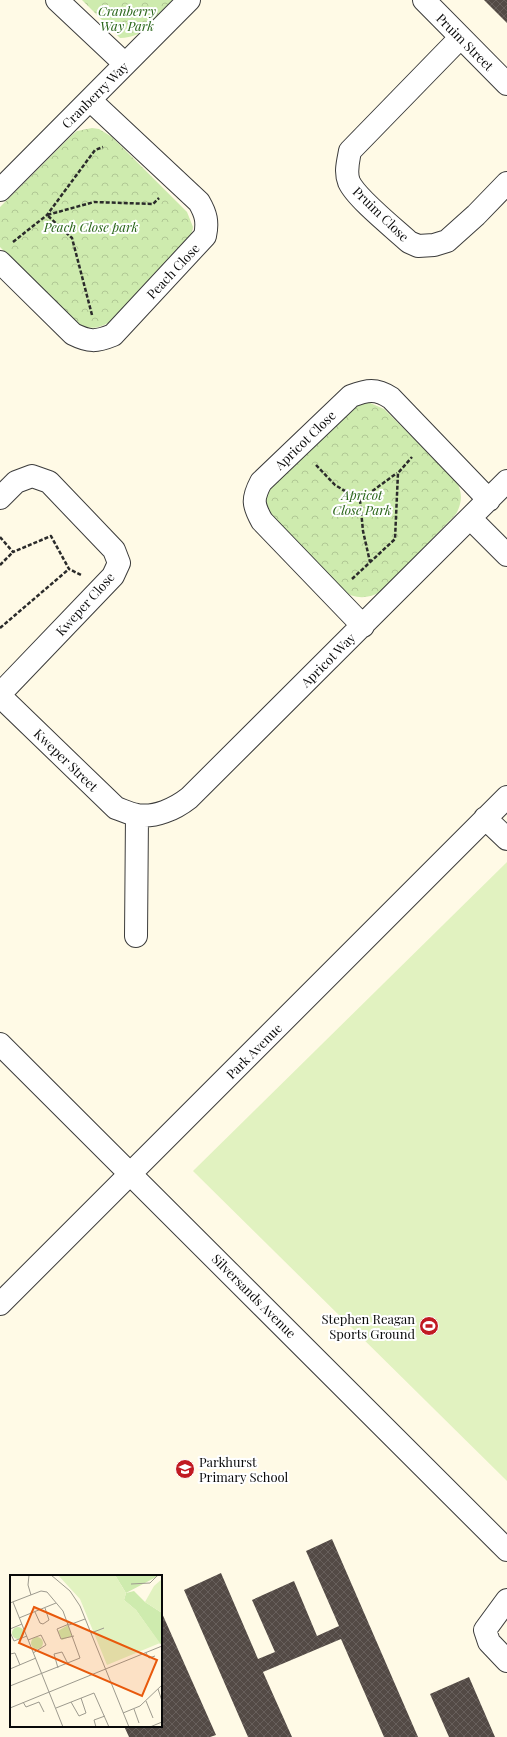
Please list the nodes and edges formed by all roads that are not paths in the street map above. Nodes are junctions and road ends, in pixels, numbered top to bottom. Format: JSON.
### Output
{"nodes":[{"id":1,"x":57,"y":0,"type":"edge"},
{"id":2,"x":189,"y":0,"type":"edge"},
{"id":3,"x":424,"y":0,"type":"edge"},
{"id":4,"x":460,"y":38,"type":"junction"},
{"id":5,"x":125,"y":64,"type":"junction"},
{"id":6,"x":507,"y":84,"type":"edge"},
{"id":7,"x":90,"y":100,"type":"junction"},
{"id":8,"x":507,"y":183,"type":"edge"},
{"id":9,"x":0,"y":190,"type":"edge"},
{"id":10,"x":0,"y":262,"type":"edge"},
{"id":11,"x":507,"y":481,"type":"edge"},
{"id":12,"x":0,"y":498,"type":"edge"},
{"id":13,"x":488,"y":500,"type":"junction"},
{"id":14,"x":470,"y":518,"type":"junction"},
{"id":15,"x":507,"y":555,"type":"edge"},
{"id":16,"x":363,"y":626,"type":"junction"},
{"id":17,"x":0,"y":695,"type":"edge"},
{"id":18,"x":507,"y":797,"type":"edge"},
{"id":19,"x":137,"y":815,"type":"junction"},
{"id":20,"x":486,"y":818,"type":"junction"},
{"id":21,"x":507,"y":839,"type":"edge"},
{"id":22,"x":136,"y":936,"type":"dead end"},
{"id":23,"x":0,"y":1044,"type":"edge"},
{"id":24,"x":132,"y":1174,"type":"junction"},
{"id":25,"x":0,"y":1304,"type":"edge"},
{"id":26,"x":507,"y":1550,"type":"edge"},
{"id":27,"x":507,"y":1600,"type":"edge"},
{"id":28,"x":507,"y":1661,"type":"edge"}],
"edges":[{"from":1,"to":5,"type":"street"},
{"from":2,"to":5,"type":"street","name":"Cranberry Way"},
{"from":3,"to":4,"type":"street","name":"Pruim Street"},
{"from":4,"to":6,"type":"street","name":"Pruim Street"},
{"from":4,"to":8,"type":"street","name":"Pruim Close"},
{"from":5,"to":7,"type":"street","name":"Cranberry Way"},
{"from":7,"to":9,"type":"street","name":"Cranberry Way"},
{"from":7,"to":10,"type":"street","name":"Peach Close"},
{"from":11,"to":13,"type":"street","name":"Apricot Way"},
{"from":12,"to":17,"type":"street","name":"Kweper Close"},
{"from":13,"to":14,"type":"street","name":"Apricot Way"},
{"from":13,"to":16,"type":"street","name":"Apricot Close"},
{"from":14,"to":15,"type":"street"},
{"from":14,"to":16,"type":"street","name":"Apricot Way"},
{"from":16,"to":19,"type":"street","name":"Apricot Way"},
{"from":17,"to":19,"type":"street","name":"Kweper Street"},
{"from":18,"to":20,"type":"street","name":"Park Avenue"},
{"from":19,"to":22,"type":"street"},
{"from":20,"to":21,"type":"street"},
{"from":20,"to":24,"type":"street","name":"Park Avenue"},
{"from":23,"to":24,"type":"street","name":"Silversands Avenue"},
{"from":24,"to":25,"type":"street","name":"Park Avenue"},
{"from":24,"to":26,"type":"street","name":"Silversands Avenue"},
{"from":27,"to":28,"type":"street"}]}
